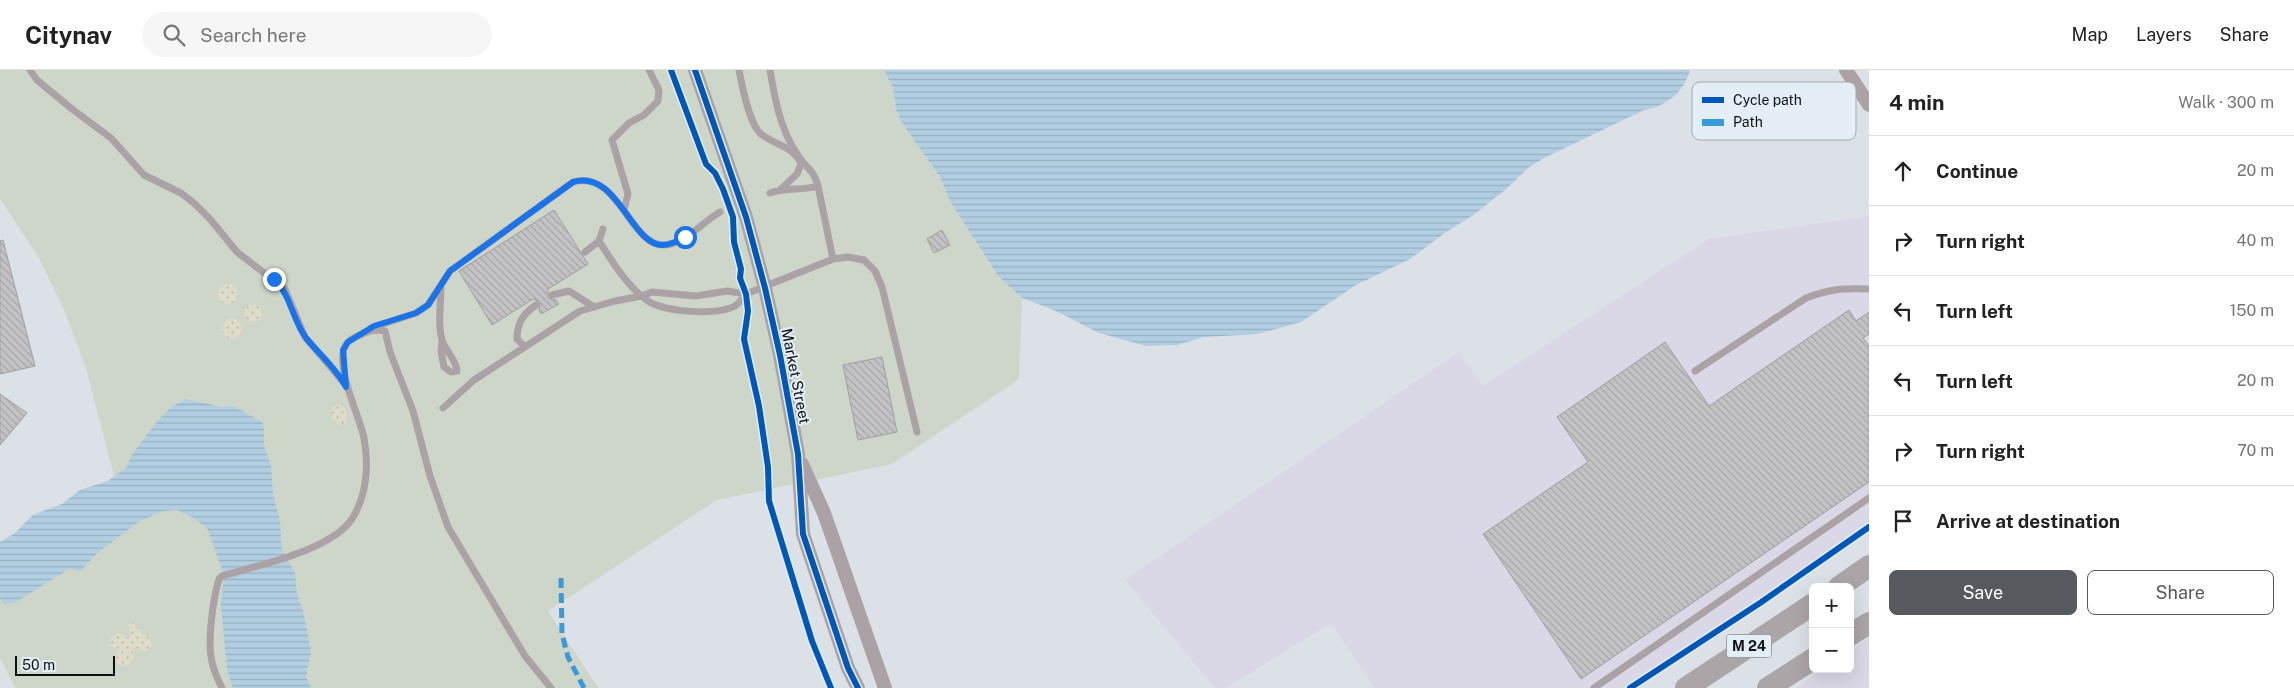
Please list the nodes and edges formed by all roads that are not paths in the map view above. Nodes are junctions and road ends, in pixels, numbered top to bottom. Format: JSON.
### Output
{"nodes":[{"id":1,"x":30,"y":70,"type":"edge"},
{"id":2,"x":649,"y":70,"type":"edge"},
{"id":3,"x":695,"y":70,"type":"edge"},
{"id":4,"x":739,"y":70,"type":"edge"},
{"id":5,"x":770,"y":70,"type":"edge"},
{"id":6,"x":1846,"y":70,"type":"edge"},
{"id":7,"x":1854,"y":82,"type":"edge"},
{"id":8,"x":1856,"y":85,"type":"edge"},
{"id":9,"x":1869,"y":105,"type":"edge"},
{"id":10,"x":798,"y":156,"type":"junction"},
{"id":11,"x":818,"y":186,"type":"junction"},
{"id":12,"x":781,"y":189,"type":"junction"},
{"id":13,"x":770,"y":193,"type":"dead end"},
{"id":14,"x":624,"y":210,"type":"junction"},
{"id":15,"x":720,"y":212,"type":"dead end"},
{"id":16,"x":603,"y":229,"type":"dead end"},
{"id":17,"x":598,"y":241,"type":"junction"},
{"id":18,"x":585,"y":252,"type":"dead end"},
{"id":19,"x":833,"y":259,"type":"junction"},
{"id":20,"x":441,"y":287,"type":"junction"},
{"id":21,"x":765,"y":288,"type":"junction"},
{"id":22,"x":1869,"y":289,"type":"edge"},
{"id":23,"x":746,"y":294,"type":"junction"},
{"id":24,"x":552,"y":295,"type":"dead end"},
{"id":25,"x":642,"y":296,"type":"junction"},
{"id":26,"x":536,"y":305,"type":"dead end"},
{"id":27,"x":594,"y":307,"type":"junction"},
{"id":28,"x":368,"y":331,"type":"junction"},
{"id":29,"x":442,"y":341,"type":"dead end"},
{"id":30,"x":525,"y":348,"type":"junction"},
{"id":31,"x":1695,"y":370,"type":"dead end"},
{"id":32,"x":346,"y":387,"type":"junction"},
{"id":33,"x":443,"y":408,"type":"dead end"},
{"id":34,"x":917,"y":432,"type":"dead end"},
{"id":35,"x":798,"y":454,"type":"junction"},
{"id":36,"x":1869,"y":498,"type":"edge"},
{"id":37,"x":1869,"y":566,"type":"edge"},
{"id":38,"x":1845,"y":583,"type":"edge"},
{"id":39,"x":1809,"y":609,"type":"edge"},
{"id":40,"x":1869,"y":623,"type":"edge"},
{"id":41,"x":1854,"y":632,"type":"edge"},
{"id":42,"x":1809,"y":661,"type":"edge"},
{"id":43,"x":222,"y":688,"type":"edge"},
{"id":44,"x":551,"y":688,"type":"edge"},
{"id":45,"x":858,"y":688,"type":"edge"},
{"id":46,"x":885,"y":688,"type":"edge"},
{"id":47,"x":1594,"y":688,"type":"edge"},
{"id":48,"x":1686,"y":688,"type":"edge"},
{"id":49,"x":1768,"y":688,"type":"edge"}],
"edges":[{"from":1,"to":32,"type":"lane"},
{"from":2,"to":14,"type":"lane"},
{"from":3,"to":21,"type":"street","name":"Market Street"},
{"from":4,"to":10,"type":"lane"},
{"from":5,"to":10,"type":"lane"},
{"from":6,"to":7,"type":"street"},
{"from":8,"to":9,"type":"street"},
{"from":10,"to":11,"type":"lane"},
{"from":10,"to":12,"type":"lane"},
{"from":11,"to":12,"type":"lane"},
{"from":11,"to":19,"type":"lane"},
{"from":12,"to":13,"type":"lane"},
{"from":14,"to":15,"type":"lane"},
{"from":14,"to":20,"type":"lane"},
{"from":16,"to":17,"type":"lane"},
{"from":17,"to":18,"type":"lane"},
{"from":17,"to":25,"type":"lane"},
{"from":19,"to":21,"type":"lane"},
{"from":19,"to":34,"type":"lane"},
{"from":20,"to":28,"type":"lane"},
{"from":20,"to":29,"type":"lane"},
{"from":21,"to":23,"type":"lane"},
{"from":21,"to":35,"type":"street","name":"Market Street"},
{"from":22,"to":31,"type":"lane"},
{"from":23,"to":25,"type":"lane"},
{"from":23,"to":25,"type":"lane"},
{"from":24,"to":27,"type":"lane"},
{"from":25,"to":27,"type":"lane"},
{"from":26,"to":30,"type":"lane"},
{"from":27,"to":30,"type":"lane"},
{"from":28,"to":32,"type":"lane"},
{"from":28,"to":44,"type":"lane"},
{"from":30,"to":33,"type":"lane"},
{"from":32,"to":43,"type":"lane"},
{"from":35,"to":45,"type":"street","name":"Market Street"},
{"from":35,"to":46,"type":"street","name":"Market Street"},
{"from":36,"to":47,"type":"lane"},
{"from":37,"to":38,"type":"main road"},
{"from":39,"to":48,"type":"main road","number":"M 24"},
{"from":40,"to":41,"type":"main road"},
{"from":42,"to":49,"type":"main road"}]}
